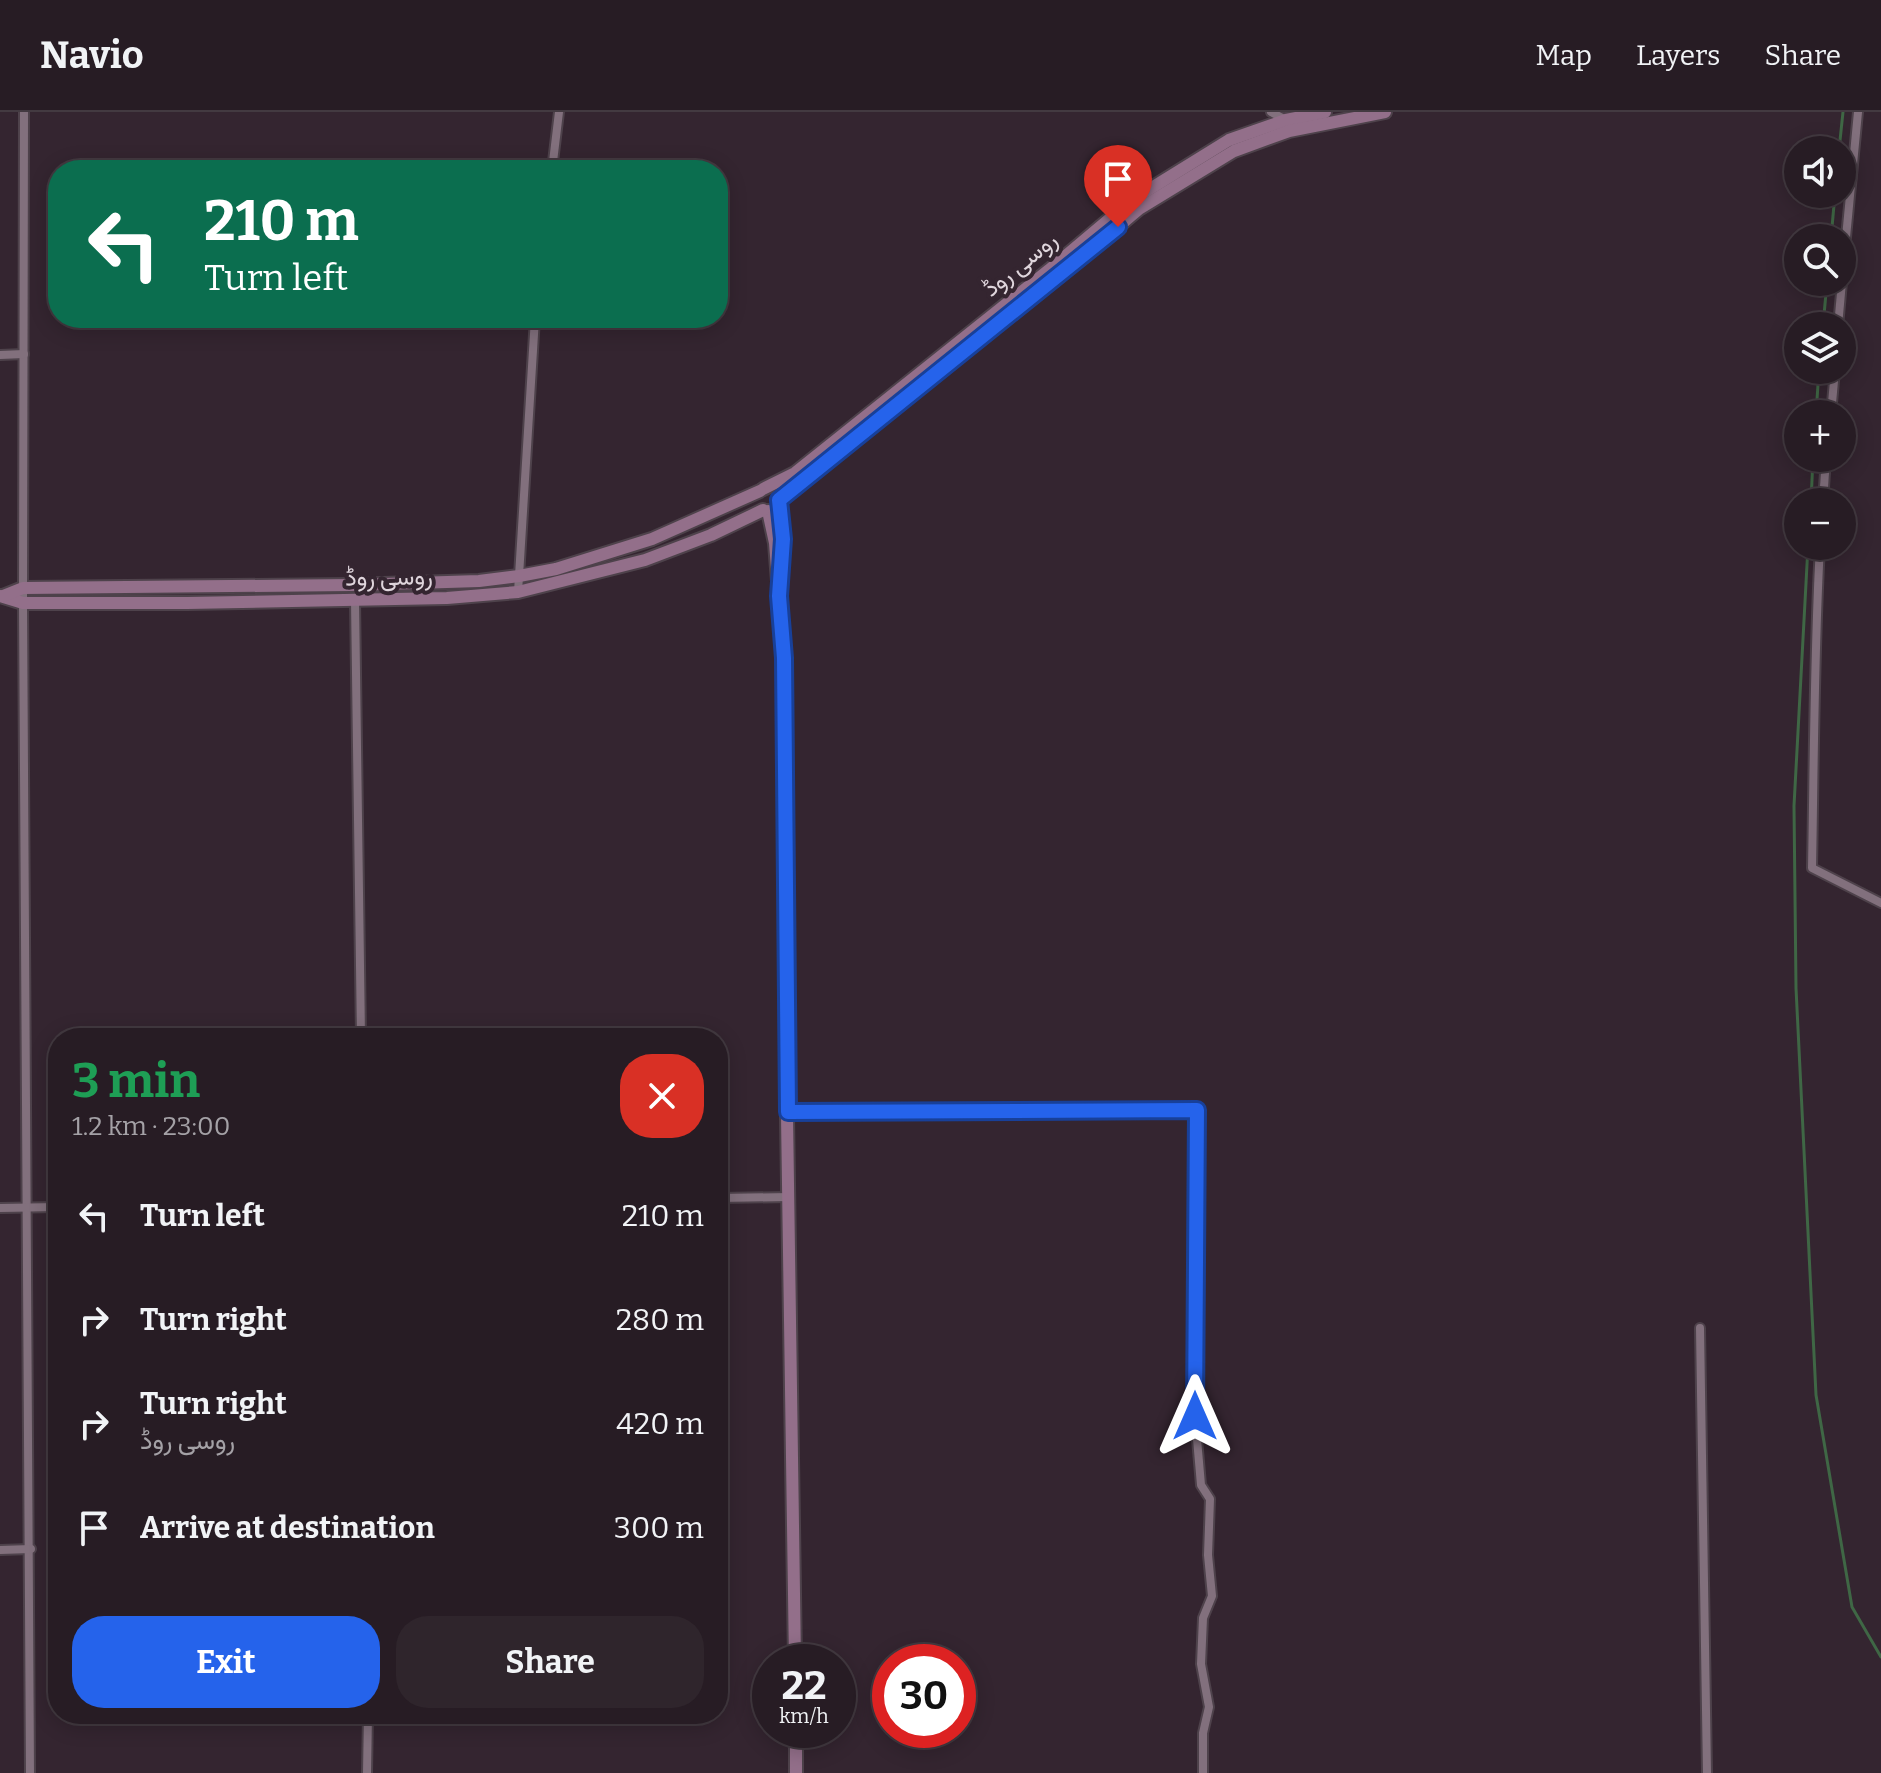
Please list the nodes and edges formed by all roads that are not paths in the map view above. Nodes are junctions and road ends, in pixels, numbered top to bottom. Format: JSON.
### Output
{"nodes":[{"id":1,"x":24,"y":112,"type":"edge"},
{"id":2,"x":559,"y":112,"type":"edge"},
{"id":3,"x":1271,"y":112,"type":"edge"},
{"id":4,"x":1325,"y":112,"type":"edge"},
{"id":5,"x":1385,"y":112,"type":"edge"},
{"id":6,"x":1858,"y":112,"type":"edge"},
{"id":7,"x":1286,"y":120,"type":"junction"},
{"id":8,"x":553,"y":160,"type":"edge"},
{"id":9,"x":1847,"y":224,"type":"edge"},
{"id":10,"x":534,"y":328,"type":"edge"},
{"id":11,"x":24,"y":354,"type":"junction"},
{"id":12,"x":0,"y":355,"type":"edge"},
{"id":13,"x":762,"y":490,"type":"junction"},
{"id":14,"x":772,"y":506,"type":"junction"},
{"id":15,"x":1819,"y":560,"type":"edge"},
{"id":16,"x":519,"y":576,"type":"junction"},
{"id":17,"x":23,"y":588,"type":"junction"},
{"id":18,"x":518,"y":592,"type":"junction"},
{"id":19,"x":1,"y":596,"type":"edge"},
{"id":20,"x":355,"y":600,"type":"junction"},
{"id":21,"x":23,"y":603,"type":"junction"},
{"id":22,"x":1881,"y":903,"type":"edge"},
{"id":23,"x":361,"y":1028,"type":"edge"},
{"id":24,"x":788,"y":1112,"type":"junction"},
{"id":25,"x":790,"y":1197,"type":"junction"},
{"id":26,"x":728,"y":1198,"type":"edge"},
{"id":27,"x":48,"y":1207,"type":"edge"},
{"id":28,"x":0,"y":1208,"type":"edge"},
{"id":29,"x":27,"y":1208,"type":"junction"},
{"id":30,"x":1700,"y":1328,"type":"dead end"},
{"id":31,"x":31,"y":1549,"type":"junction"},
{"id":32,"x":0,"y":1550,"type":"edge"},
{"id":33,"x":795,"y":1644,"type":"edge"},
{"id":34,"x":368,"y":1724,"type":"edge"},
{"id":35,"x":796,"y":1748,"type":"edge"},
{"id":36,"x":30,"y":1773,"type":"edge"},
{"id":37,"x":367,"y":1773,"type":"edge"},
{"id":38,"x":796,"y":1773,"type":"edge"},
{"id":39,"x":1203,"y":1773,"type":"edge"},
{"id":40,"x":1707,"y":1773,"type":"edge"}],
"edges":[{"from":1,"to":11,"type":"street"},
{"from":2,"to":8,"type":"street"},
{"from":3,"to":7,"type":"street"},
{"from":4,"to":7,"type":"main road","name":"روسی روڈ"},
{"from":5,"to":14,"type":"main road","name":"روسی روڈ"},
{"from":6,"to":9,"type":"street"},
{"from":7,"to":13,"type":"main road","name":"روسی روڈ"},
{"from":10,"to":16,"type":"street"},
{"from":11,"to":12,"type":"street"},
{"from":11,"to":17,"type":"street"},
{"from":13,"to":14,"type":"main road"},
{"from":13,"to":14,"type":"main road"},
{"from":13,"to":16,"type":"main road","name":"روسی روڈ"},
{"from":14,"to":18,"type":"main road","name":"روسی روڈ"},
{"from":14,"to":24,"type":"main road"},
{"from":15,"to":22,"type":"street"},
{"from":16,"to":17,"type":"main road","name":"روسی روڈ"},
{"from":16,"to":18,"type":"street"},
{"from":17,"to":19,"type":"main road","name":"روسی روڈ"},
{"from":17,"to":21,"type":"street"},
{"from":18,"to":20,"type":"main road","name":"روسی روڈ"},
{"from":19,"to":21,"type":"main road","name":"روسی روڈ"},
{"from":20,"to":21,"type":"main road","name":"روسی روڈ"},
{"from":20,"to":23,"type":"street"},
{"from":21,"to":29,"type":"street"},
{"from":24,"to":25,"type":"main road"},
{"from":24,"to":39,"type":"street"},
{"from":25,"to":26,"type":"street"},
{"from":25,"to":33,"type":"main road"},
{"from":27,"to":29,"type":"street"},
{"from":28,"to":29,"type":"street"},
{"from":29,"to":31,"type":"street"},
{"from":30,"to":40,"type":"street"},
{"from":31,"to":32,"type":"street"},
{"from":31,"to":36,"type":"street"},
{"from":34,"to":37,"type":"street"},
{"from":35,"to":38,"type":"main road"}]}
